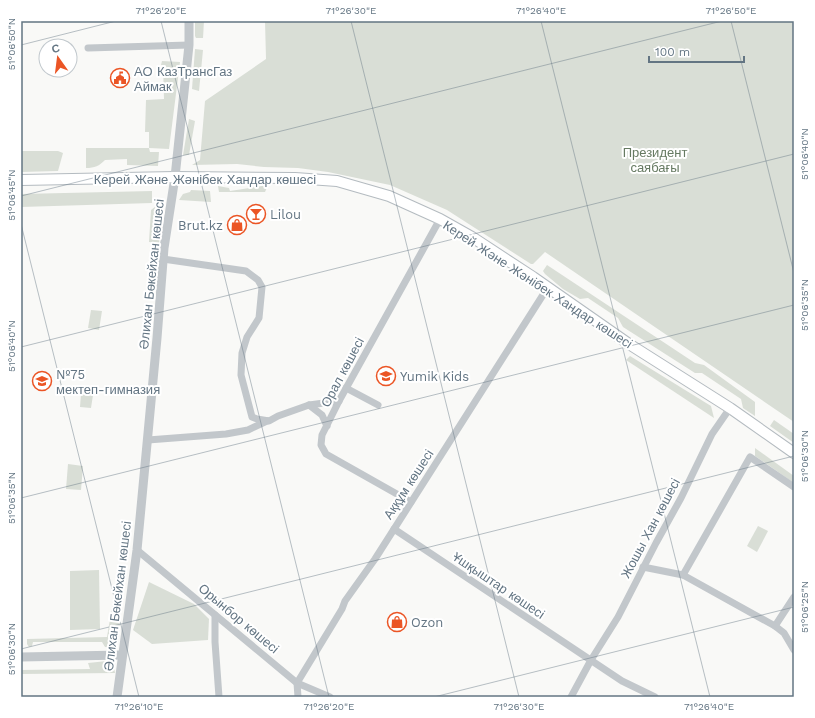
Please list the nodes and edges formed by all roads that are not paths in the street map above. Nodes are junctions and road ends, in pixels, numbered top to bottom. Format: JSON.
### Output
{"nodes":[{"id":1,"x":189,"y":21,"type":"edge"},
{"id":2,"x":188,"y":45,"type":"junction"},
{"id":3,"x":88,"y":48,"type":"dead end"},
{"id":4,"x":174,"y":177,"type":"junction"},
{"id":5,"x":21,"y":180,"type":"edge"},
{"id":6,"x":440,"y":219,"type":"junction"},
{"id":7,"x":163,"y":259,"type":"junction"},
{"id":8,"x":548,"y":287,"type":"junction"},
{"id":9,"x":346,"y":388,"type":"junction"},
{"id":10,"x":339,"y":401,"type":"junction"},
{"id":11,"x":309,"y":405,"type":"junction"},
{"id":12,"x":378,"y":405,"type":"dead end"},
{"id":13,"x":730,"y":408,"type":"junction"},
{"id":14,"x":269,"y":420,"type":"junction"},
{"id":15,"x":327,"y":426,"type":"junction"},
{"id":16,"x":148,"y":440,"type":"junction"},
{"id":17,"x":794,"y":454,"type":"edge"},
{"id":18,"x":794,"y":487,"type":"edge"},
{"id":19,"x":411,"y":502,"type":"junction"},
{"id":20,"x":394,"y":529,"type":"junction"},
{"id":21,"x":137,"y":550,"type":"junction"},
{"id":22,"x":643,"y":567,"type":"junction"},
{"id":23,"x":683,"y":575,"type":"junction"},
{"id":24,"x":794,"y":597,"type":"edge"},
{"id":25,"x":215,"y":615,"type":"junction"},
{"id":26,"x":775,"y":626,"type":"junction"},
{"id":27,"x":794,"y":650,"type":"edge"},
{"id":28,"x":122,"y":655,"type":"junction"},
{"id":29,"x":21,"y":657,"type":"edge"},
{"id":30,"x":591,"y":660,"type":"junction"},
{"id":31,"x":297,"y":683,"type":"junction"},
{"id":32,"x":117,"y":697,"type":"edge"},
{"id":33,"x":218,"y":697,"type":"edge"},
{"id":34,"x":298,"y":697,"type":"edge"},
{"id":35,"x":330,"y":697,"type":"edge"},
{"id":36,"x":571,"y":697,"type":"edge"},
{"id":37,"x":655,"y":697,"type":"edge"}],
"edges":[{"from":1,"to":2,"type":"street","name":"Әлихан Бөкейхан көшесі"},
{"from":2,"to":3,"type":"street"},
{"from":2,"to":4,"type":"street","name":"Әлихан Бөкейхан көшесі"},
{"from":4,"to":5,"type":"main road","name":"Керей Және Жәнібек Хандар көшесі"},
{"from":4,"to":6,"type":"main road","name":"Керей Және Жәнібек Хандар көшесі"},
{"from":4,"to":7,"type":"street","name":"Әлихан Бөкейхан көшесі"},
{"from":6,"to":8,"type":"main road","name":"Керей Және Жәнібек Хандар көшесі"},
{"from":6,"to":9,"type":"street","name":"Орал көшесі"},
{"from":7,"to":14,"type":"street"},
{"from":7,"to":16,"type":"street","name":"Әлихан Бөкейхан көшесі"},
{"from":8,"to":13,"type":"main road","name":"Керей Және Жәнібек Хандар көшесі"},
{"from":8,"to":19,"type":"street","name":"Аққұм көшесі"},
{"from":9,"to":10,"type":"street","name":"Орал көшесі"},
{"from":9,"to":12,"type":"street"},
{"from":10,"to":11,"type":"street"},
{"from":10,"to":15,"type":"street","name":"Орал көшесі"},
{"from":11,"to":14,"type":"street"},
{"from":11,"to":15,"type":"street"},
{"from":13,"to":17,"type":"main road","name":"Керей Және Жәнібек Хандар көшесі"},
{"from":13,"to":22,"type":"street","name":"Жошы Хан көшесі"},
{"from":14,"to":16,"type":"street"},
{"from":15,"to":19,"type":"street","name":"Орал көшесі"},
{"from":16,"to":21,"type":"street","name":"Әлихан Бөкейхан көшесі"},
{"from":18,"to":23,"type":"street"},
{"from":19,"to":20,"type":"street","name":"Аққұм көшесі"},
{"from":20,"to":30,"type":"street","name":"Ұшқыштар көшесі"},
{"from":20,"to":31,"type":"street","name":"Аққұм көшесі"},
{"from":21,"to":25,"type":"street","name":"Орынбор көшесі"},
{"from":21,"to":28,"type":"street","name":"Әлихан Бөкейхан көшесі"},
{"from":22,"to":23,"type":"street"},
{"from":22,"to":30,"type":"street","name":"Жошы Хан көшесі"},
{"from":23,"to":26,"type":"street"},
{"from":24,"to":26,"type":"street"},
{"from":25,"to":31,"type":"street","name":"Орынбор көшесі"},
{"from":25,"to":33,"type":"street"},
{"from":26,"to":27,"type":"street"},
{"from":28,"to":29,"type":"street"},
{"from":28,"to":32,"type":"street","name":"Әлихан Бөкейхан көшесі"},
{"from":30,"to":36,"type":"street","name":"Жошы Хан көшесі"},
{"from":30,"to":37,"type":"street","name":"Ұшқыштар көшесі"},
{"from":31,"to":34,"type":"street"},
{"from":31,"to":35,"type":"street","name":"Орынбор көшесі"}]}
